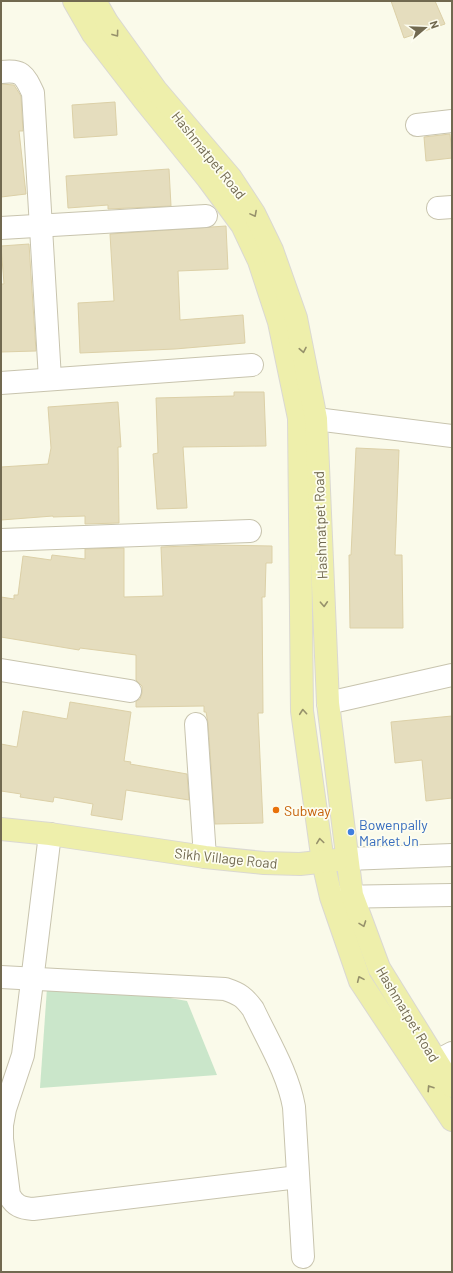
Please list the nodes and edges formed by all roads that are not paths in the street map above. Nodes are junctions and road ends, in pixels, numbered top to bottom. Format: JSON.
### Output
{"nodes":[{"id":1,"x":74,"y":1,"type":"edge"},
{"id":2,"x":95,"y":1,"type":"edge"},
{"id":3,"x":1,"y":72,"type":"edge"},
{"id":4,"x":452,"y":121,"type":"edge"},
{"id":5,"x":417,"y":125,"type":"dead end"},
{"id":6,"x":206,"y":216,"type":"dead end"},
{"id":7,"x":41,"y":226,"type":"junction"},
{"id":8,"x":1,"y":228,"type":"edge"},
{"id":9,"x":288,"y":320,"type":"junction"},
{"id":10,"x":252,"y":365,"type":"dead end"},
{"id":11,"x":50,"y":379,"type":"junction"},
{"id":12,"x":1,"y":383,"type":"edge"},
{"id":13,"x":316,"y":419,"type":"junction"},
{"id":14,"x":452,"y":436,"type":"edge"},
{"id":15,"x":250,"y":531,"type":"dead end"},
{"id":16,"x":1,"y":540,"type":"edge"},
{"id":17,"x":1,"y":670,"type":"edge"},
{"id":18,"x":452,"y":675,"type":"edge"},
{"id":19,"x":130,"y":691,"type":"dead end"},
{"id":20,"x":328,"y":703,"type":"junction"},
{"id":21,"x":196,"y":724,"type":"dead end"},
{"id":22,"x":1,"y":829,"type":"edge"},
{"id":23,"x":50,"y":834,"type":"junction"},
{"id":24,"x":452,"y":855,"type":"edge"},
{"id":25,"x":205,"y":857,"type":"junction"},
{"id":26,"x":347,"y":859,"type":"junction"},
{"id":27,"x":323,"y":862,"type":"junction"},
{"id":28,"x":452,"y":895,"type":"edge"},
{"id":29,"x":342,"y":896,"type":"junction"},
{"id":30,"x":1,"y":977,"type":"edge"},
{"id":31,"x":32,"y":979,"type":"junction"},
{"id":32,"x":444,"y":1057,"type":"edge"},
{"id":33,"x":452,"y":1086,"type":"edge"},
{"id":34,"x":452,"y":1120,"type":"edge"},
{"id":35,"x":298,"y":1177,"type":"junction"},
{"id":36,"x":303,"y":1257,"type":"dead end"}],
"edges":[{"from":1,"to":9,"type":"main road"},
{"from":2,"to":9,"type":"main road","name":"Hashmatpet Road","one_way":true},
{"from":3,"to":7,"type":"street"},
{"from":4,"to":5,"type":"street"},
{"from":6,"to":7,"type":"street"},
{"from":7,"to":8,"type":"street"},
{"from":7,"to":11,"type":"street"},
{"from":9,"to":13,"type":"main road","name":"Hashmatpet Road","one_way":true},
{"from":27,"to":9,"type":"main road","one_way":true},
{"from":10,"to":11,"type":"street"},
{"from":11,"to":12,"type":"street"},
{"from":13,"to":14,"type":"street"},
{"from":13,"to":20,"type":"main road","name":"Hashmatpet Road","one_way":true},
{"from":15,"to":16,"type":"street"},
{"from":17,"to":19,"type":"street"},
{"from":18,"to":20,"type":"street"},
{"from":20,"to":26,"type":"main road","name":"Hashmatpet Road"},
{"from":21,"to":25,"type":"street"},
{"from":22,"to":23,"type":"main road","name":"Sikh Village Road"},
{"from":23,"to":25,"type":"main road","name":"Sikh Village Road"},
{"from":23,"to":31,"type":"street"},
{"from":24,"to":26,"type":"street","name":"Sikh Village Road"},
{"from":25,"to":27,"type":"main road","name":"Sikh Village Road"},
{"from":26,"to":27,"type":"main road","name":"Sikh Village Road"},
{"from":26,"to":29,"type":"main road","name":"Hashmatpet Road"},
{"from":27,"to":29,"type":"main road"},
{"from":28,"to":29,"type":"street"},
{"from":29,"to":32,"type":"main road","name":"Hashmatpet Road","one_way":true},
{"from":34,"to":29,"type":"main road","one_way":true},
{"from":30,"to":31,"type":"street"},
{"from":31,"to":35,"type":"street"},
{"from":31,"to":35,"type":"street"},
{"from":32,"to":33,"type":"main road","name":"Hashmatpet Road"},
{"from":35,"to":36,"type":"street"}]}
